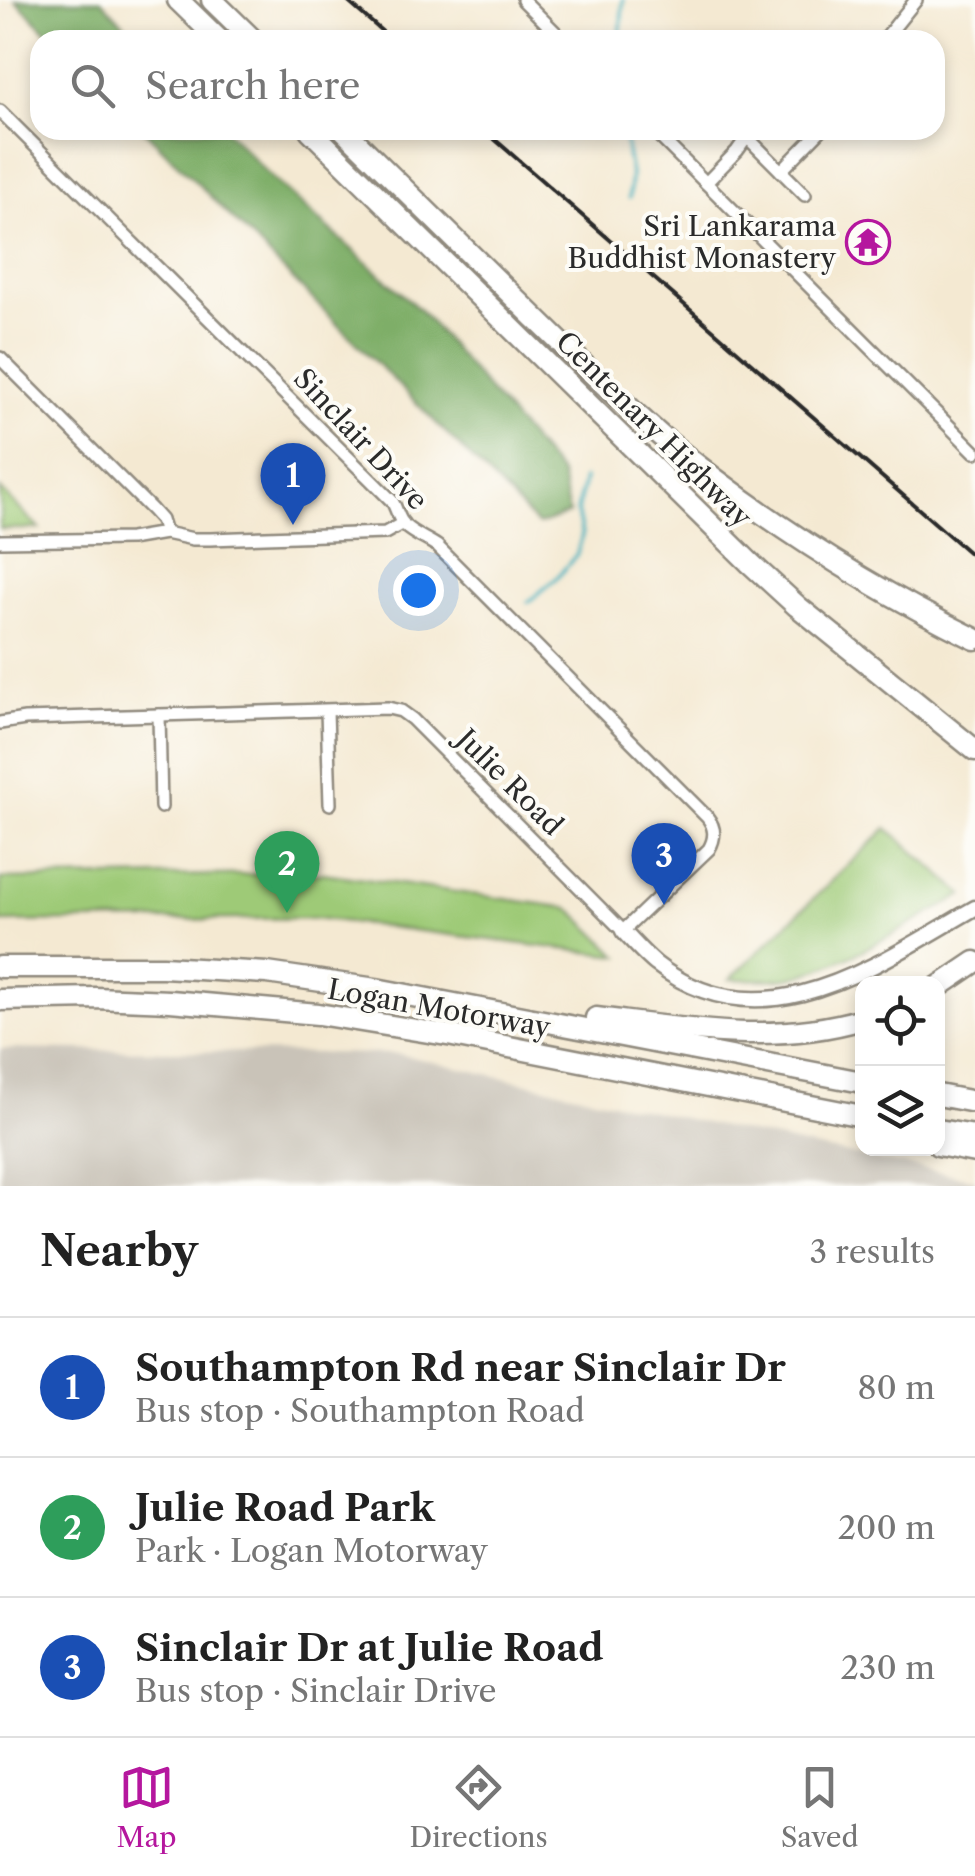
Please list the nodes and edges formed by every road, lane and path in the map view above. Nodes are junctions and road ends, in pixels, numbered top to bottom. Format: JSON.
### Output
{"nodes":[{"id":1,"x":178,"y":0,"type":"edge"},
{"id":2,"x":212,"y":0,"type":"edge"},
{"id":3,"x":523,"y":0,"type":"edge"},
{"id":4,"x":916,"y":0,"type":"edge"},
{"id":5,"x":209,"y":30,"type":"edge"},
{"id":6,"x":243,"y":30,"type":"edge"},
{"id":7,"x":553,"y":30,"type":"edge"},
{"id":8,"x":892,"y":30,"type":"edge"},
{"id":9,"x":0,"y":111,"type":"edge"},
{"id":10,"x":320,"y":140,"type":"edge"},
{"id":11,"x":354,"y":140,"type":"edge"},
{"id":12,"x":663,"y":140,"type":"edge"},
{"id":13,"x":746,"y":140,"type":"edge"},
{"id":14,"x":750,"y":140,"type":"edge"},
{"id":15,"x":810,"y":140,"type":"edge"},
{"id":16,"x":781,"y":170,"type":"junction"},
{"id":17,"x":706,"y":183,"type":"junction"},
{"id":18,"x":805,"y":195,"type":"dead end"},
{"id":19,"x":0,"y":358,"type":"edge"},
{"id":20,"x":975,"y":452,"type":"edge"},
{"id":21,"x":403,"y":524,"type":"junction"},
{"id":22,"x":164,"y":533,"type":"junction"},
{"id":23,"x":0,"y":541,"type":"edge"},
{"id":24,"x":975,"y":639,"type":"edge"},
{"id":25,"x":328,"y":711,"type":"junction"},
{"id":26,"x":159,"y":716,"type":"junction"},
{"id":27,"x":0,"y":723,"type":"edge"},
{"id":28,"x":975,"y":750,"type":"edge"},
{"id":29,"x":330,"y":804,"type":"dead end"},
{"id":30,"x":162,"y":807,"type":"dead end"},
{"id":31,"x":975,"y":908,"type":"edge"},
{"id":32,"x":623,"y":931,"type":"junction"},
{"id":33,"x":975,"y":962,"type":"edge"},
{"id":34,"x":0,"y":967,"type":"edge"},
{"id":35,"x":945,"y":981,"type":"edge"},
{"id":36,"x":0,"y":1000,"type":"edge"},
{"id":37,"x":555,"y":1022,"type":"junction"},
{"id":38,"x":855,"y":1022,"type":"edge"},
{"id":39,"x":855,"y":1081,"type":"edge"},
{"id":40,"x":945,"y":1097,"type":"edge"},
{"id":41,"x":975,"y":1102,"type":"edge"},
{"id":42,"x":819,"y":1108,"type":"junction"},
{"id":43,"x":855,"y":1115,"type":"edge"},
{"id":44,"x":855,"y":1126,"type":"edge"},
{"id":45,"x":945,"y":1131,"type":"edge"},
{"id":46,"x":975,"y":1136,"type":"edge"},
{"id":47,"x":945,"y":1146,"type":"edge"},
{"id":48,"x":975,"y":1152,"type":"edge"}],
"edges":[{"from":1,"to":5,"type":"highway"},
{"from":2,"to":6,"type":"highway"},
{"from":3,"to":7,"type":"street"},
{"from":4,"to":8,"type":"street"},
{"from":9,"to":21,"type":"street","name":"Sinclair Drive"},
{"from":10,"to":28,"type":"highway","name":"Centenary Highway"},
{"from":11,"to":24,"type":"highway","name":"Centenary Highway"},
{"from":12,"to":17,"type":"street"},
{"from":13,"to":17,"type":"street"},
{"from":14,"to":16,"type":"street"},
{"from":15,"to":16,"type":"street"},
{"from":16,"to":18,"type":"street"},
{"from":17,"to":20,"type":"street"},
{"from":19,"to":22,"type":"street"},
{"from":21,"to":22,"type":"street"},
{"from":21,"to":32,"type":"street","name":"Sinclair Drive"},
{"from":22,"to":23,"type":"street"},
{"from":25,"to":26,"type":"street","name":"Julie Road"},
{"from":25,"to":29,"type":"street"},
{"from":25,"to":32,"type":"street","name":"Julie Road"},
{"from":26,"to":27,"type":"street","name":"Julie Road"},
{"from":26,"to":30,"type":"street"},
{"from":31,"to":32,"type":"street","name":"Julie Road"},
{"from":33,"to":35,"type":"highway"},
{"from":34,"to":37,"type":"highway","name":"Logan Motorway"},
{"from":36,"to":42,"type":"highway","name":"Logan Motorway"},
{"from":37,"to":38,"type":"highway"},
{"from":37,"to":39,"type":"highway","name":"Logan Motorway"},
{"from":40,"to":41,"type":"highway"},
{"from":42,"to":43,"type":"highway","name":"Logan Motorway"},
{"from":42,"to":44,"type":"highway"},
{"from":45,"to":46,"type":"highway"},
{"from":47,"to":48,"type":"highway"}]}
